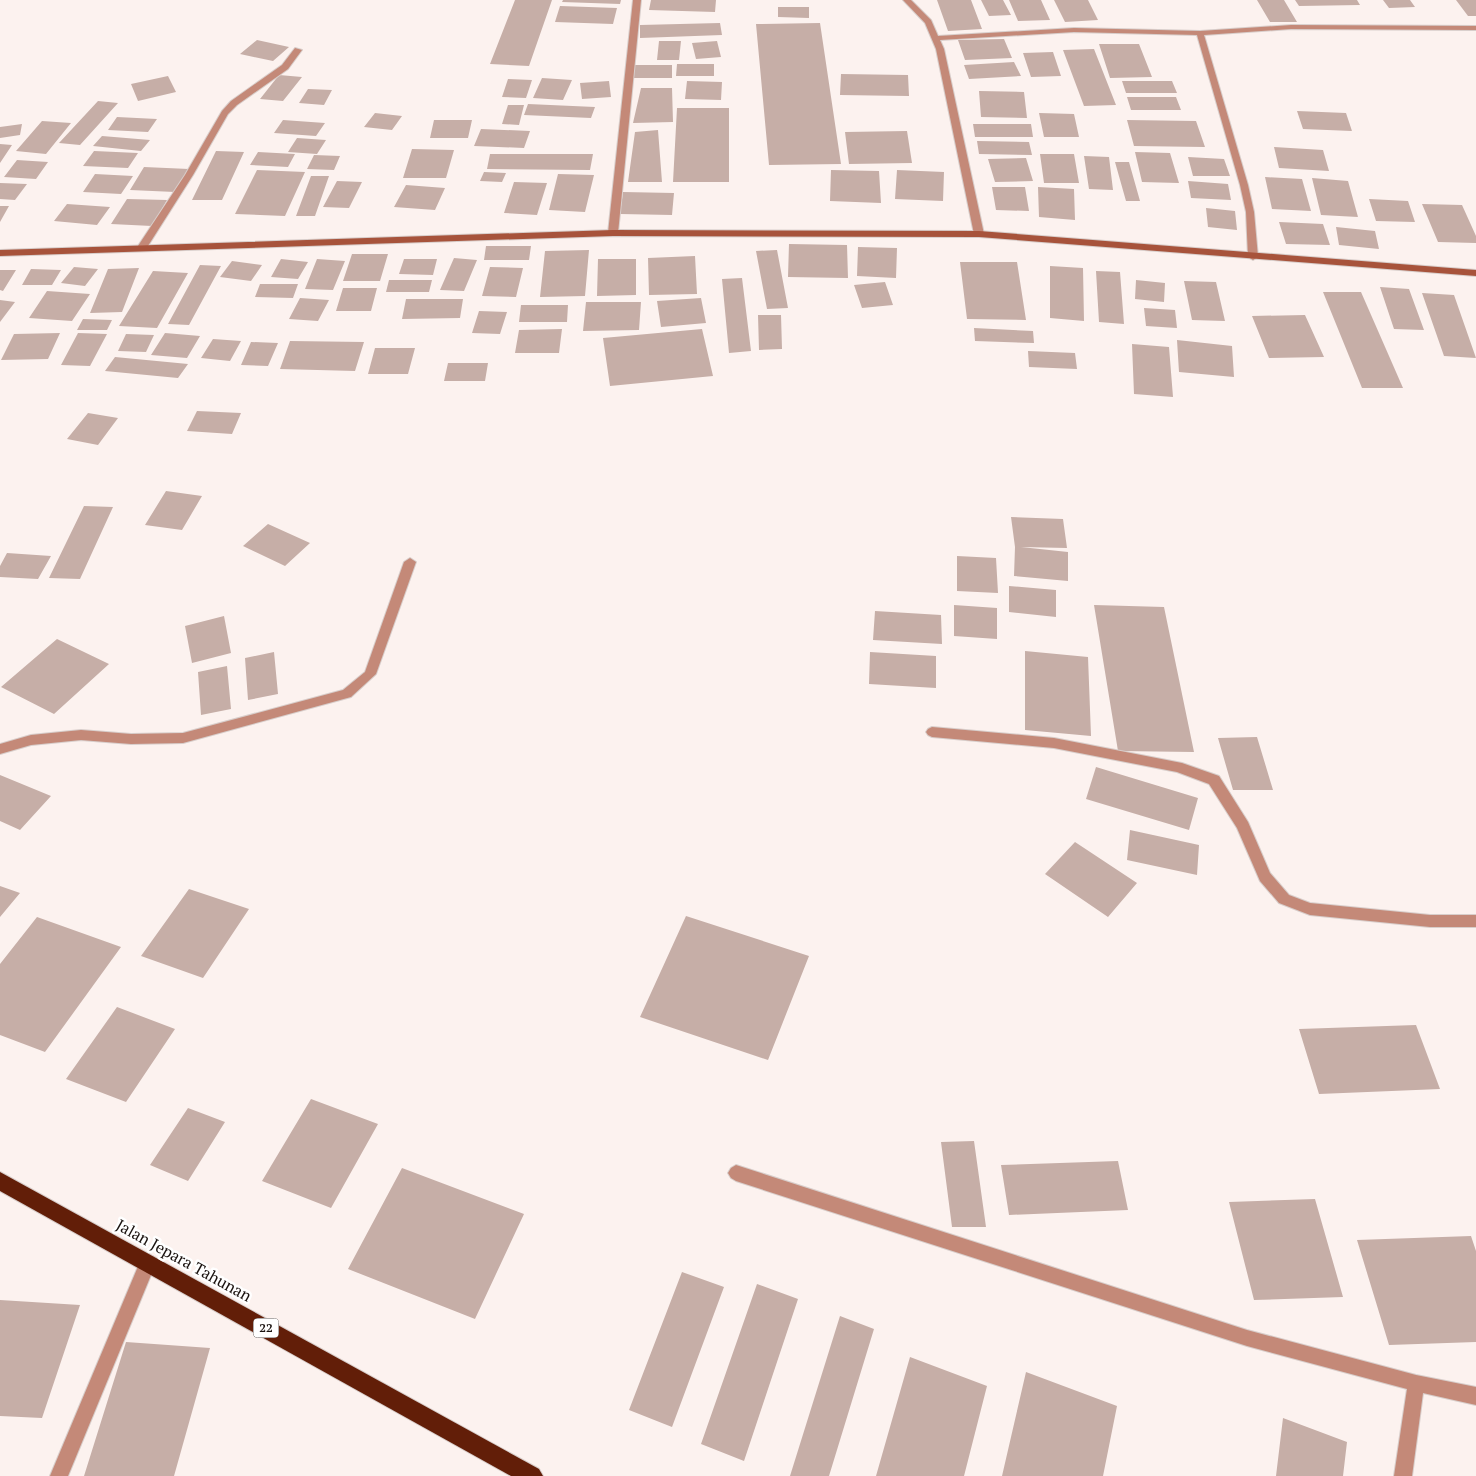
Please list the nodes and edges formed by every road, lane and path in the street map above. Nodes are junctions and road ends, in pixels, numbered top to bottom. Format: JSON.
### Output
{"nodes":[{"id":1,"x":636,"y":0,"type":"edge"},
{"id":2,"x":907,"y":0,"type":"edge"},
{"id":3,"x":1476,"y":28,"type":"edge"},
{"id":4,"x":1200,"y":33,"type":"junction"},
{"id":5,"x":935,"y":38,"type":"junction"},
{"id":6,"x":298,"y":50,"type":"dead end"},
{"id":7,"x":613,"y":233,"type":"junction"},
{"id":8,"x":979,"y":234,"type":"junction"},
{"id":9,"x":141,"y":249,"type":"junction"},
{"id":10,"x":0,"y":252,"type":"edge"},
{"id":11,"x":1253,"y":257,"type":"junction"},
{"id":12,"x":1476,"y":273,"type":"edge"},
{"id":13,"x":410,"y":562,"type":"dead end"},
{"id":14,"x":932,"y":732,"type":"dead end"},
{"id":15,"x":0,"y":749,"type":"edge"},
{"id":16,"x":1476,"y":921,"type":"edge"},
{"id":17,"x":736,"y":1173,"type":"dead end"},
{"id":18,"x":0,"y":1181,"type":"edge"},
{"id":19,"x":148,"y":1263,"type":"junction"},
{"id":20,"x":1416,"y":1383,"type":"junction"},
{"id":21,"x":1476,"y":1396,"type":"edge"},
{"id":22,"x":59,"y":1476,"type":"edge"},
{"id":23,"x":532,"y":1476,"type":"edge"},
{"id":24,"x":1403,"y":1476,"type":"edge"}],
"edges":[{"from":1,"to":7,"type":"street"},
{"from":2,"to":5,"type":"street"},
{"from":3,"to":4,"type":"street"},
{"from":4,"to":5,"type":"street"},
{"from":4,"to":11,"type":"street"},
{"from":5,"to":8,"type":"street"},
{"from":6,"to":9,"type":"street"},
{"from":7,"to":8,"type":"main road"},
{"from":7,"to":9,"type":"main road"},
{"from":8,"to":11,"type":"main road"},
{"from":9,"to":10,"type":"main road"},
{"from":11,"to":12,"type":"main road"},
{"from":13,"to":15,"type":"street"},
{"from":14,"to":16,"type":"street"},
{"from":17,"to":20,"type":"street"},
{"from":18,"to":19,"type":"highway","name":"Jalan Jepara Tahunan","number":"22"},
{"from":19,"to":22,"type":"street"},
{"from":19,"to":23,"type":"highway","name":"Jalan Jepara Tahunan","number":"22"},
{"from":20,"to":21,"type":"street"},
{"from":20,"to":24,"type":"street"}]}
